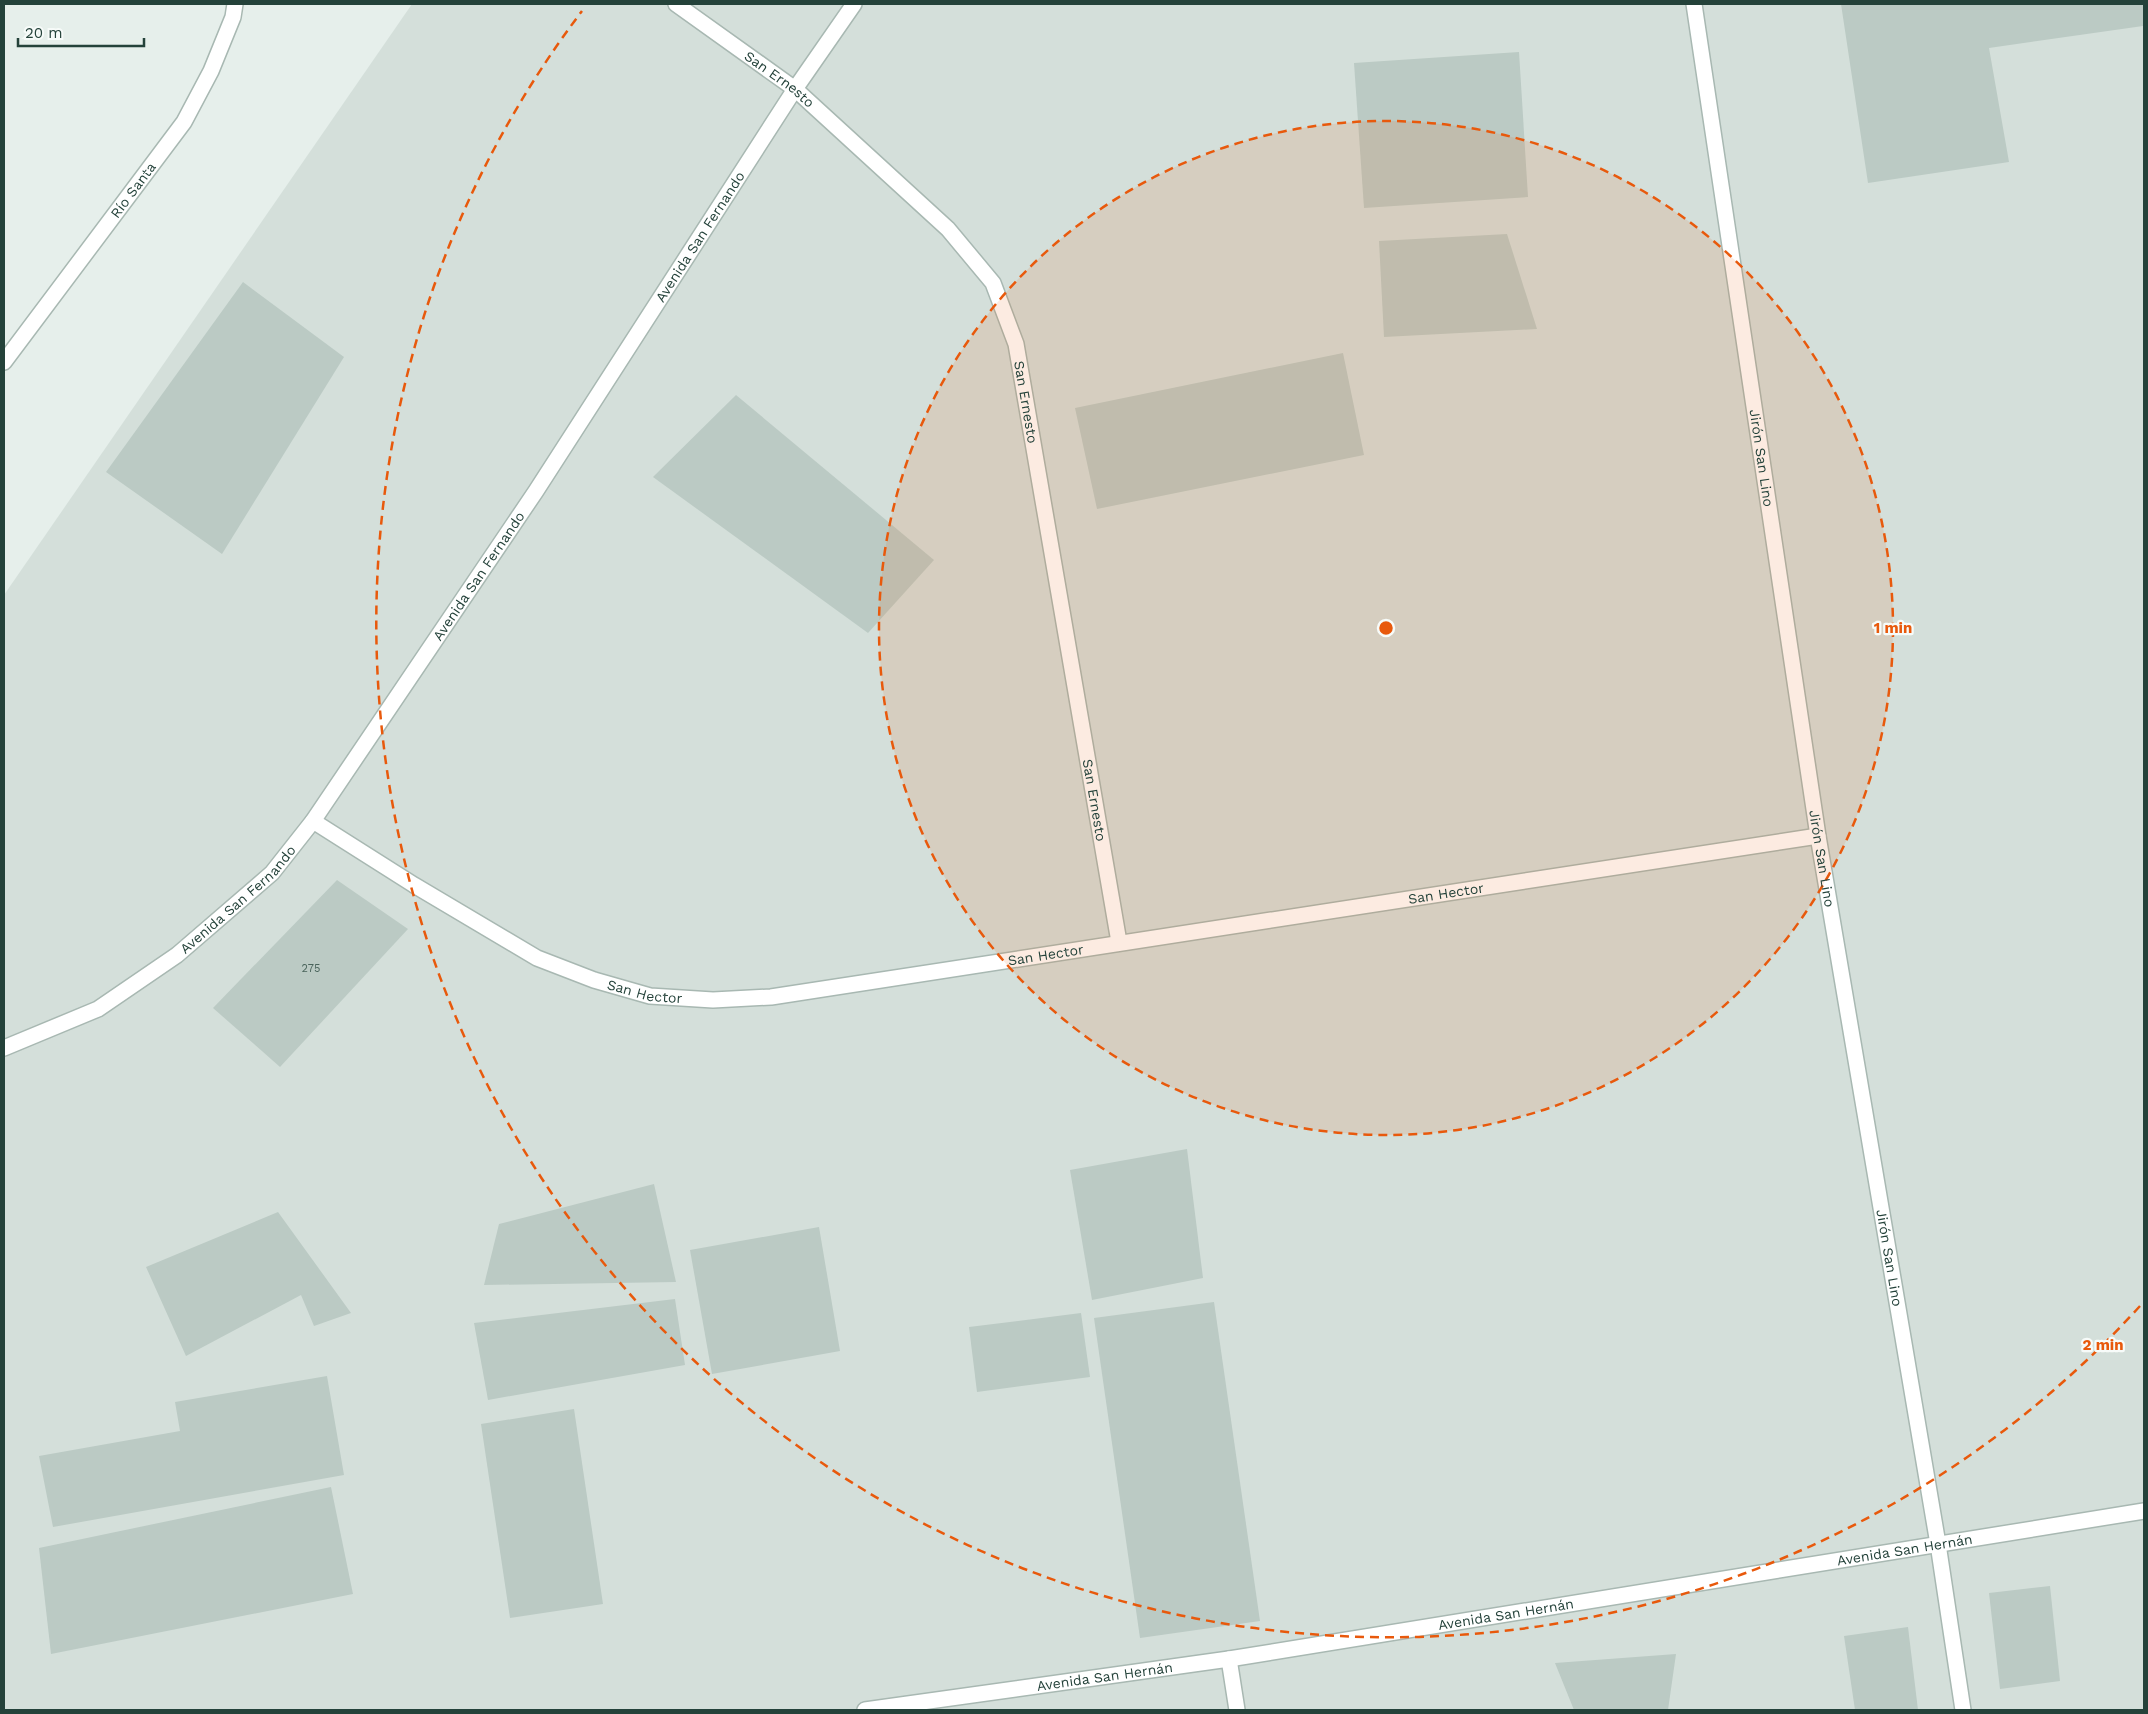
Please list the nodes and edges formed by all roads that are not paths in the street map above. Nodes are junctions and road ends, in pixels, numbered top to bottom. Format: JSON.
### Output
{"nodes":[{"id":1,"x":235,"y":4,"type":"edge"},
{"id":2,"x":676,"y":4,"type":"edge"},
{"id":3,"x":854,"y":4,"type":"edge"},
{"id":4,"x":1694,"y":4,"type":"edge"},
{"id":5,"x":795,"y":90,"type":"junction"},
{"id":6,"x":4,"y":362,"type":"edge"},
{"id":7,"x":313,"y":821,"type":"junction"},
{"id":8,"x":1818,"y":836,"type":"junction"},
{"id":9,"x":1119,"y":942,"type":"junction"},
{"id":10,"x":4,"y":1048,"type":"edge"},
{"id":11,"x":2144,"y":1511,"type":"edge"},
{"id":12,"x":1938,"y":1544,"type":"junction"},
{"id":13,"x":1229,"y":1659,"type":"junction"},
{"id":14,"x":865,"y":1710,"type":"edge"},
{"id":15,"x":1237,"y":1710,"type":"edge"},
{"id":16,"x":1963,"y":1710,"type":"edge"}],
"edges":[{"from":1,"to":6,"type":"street","name":"Río Santa"},
{"from":2,"to":5,"type":"street","name":"San Ernesto"},
{"from":3,"to":5,"type":"street","name":"Avenida San Fernando"},
{"from":4,"to":8,"type":"street","name":"Jirón San Lino"},
{"from":5,"to":7,"type":"street","name":"Avenida San Fernando"},
{"from":5,"to":9,"type":"street","name":"San Ernesto"},
{"from":7,"to":9,"type":"street","name":"San Hector"},
{"from":7,"to":10,"type":"street","name":"Avenida San Fernando"},
{"from":8,"to":9,"type":"street","name":"San Hector"},
{"from":8,"to":12,"type":"street","name":"Jirón San Lino"},
{"from":11,"to":12,"type":"street","name":"Avenida San Hernán"},
{"from":12,"to":13,"type":"street","name":"Avenida San Hernán"},
{"from":12,"to":16,"type":"street","name":"Jirón San Lino"},
{"from":13,"to":14,"type":"street","name":"Avenida San Hernán"},
{"from":13,"to":15,"type":"street"}]}
